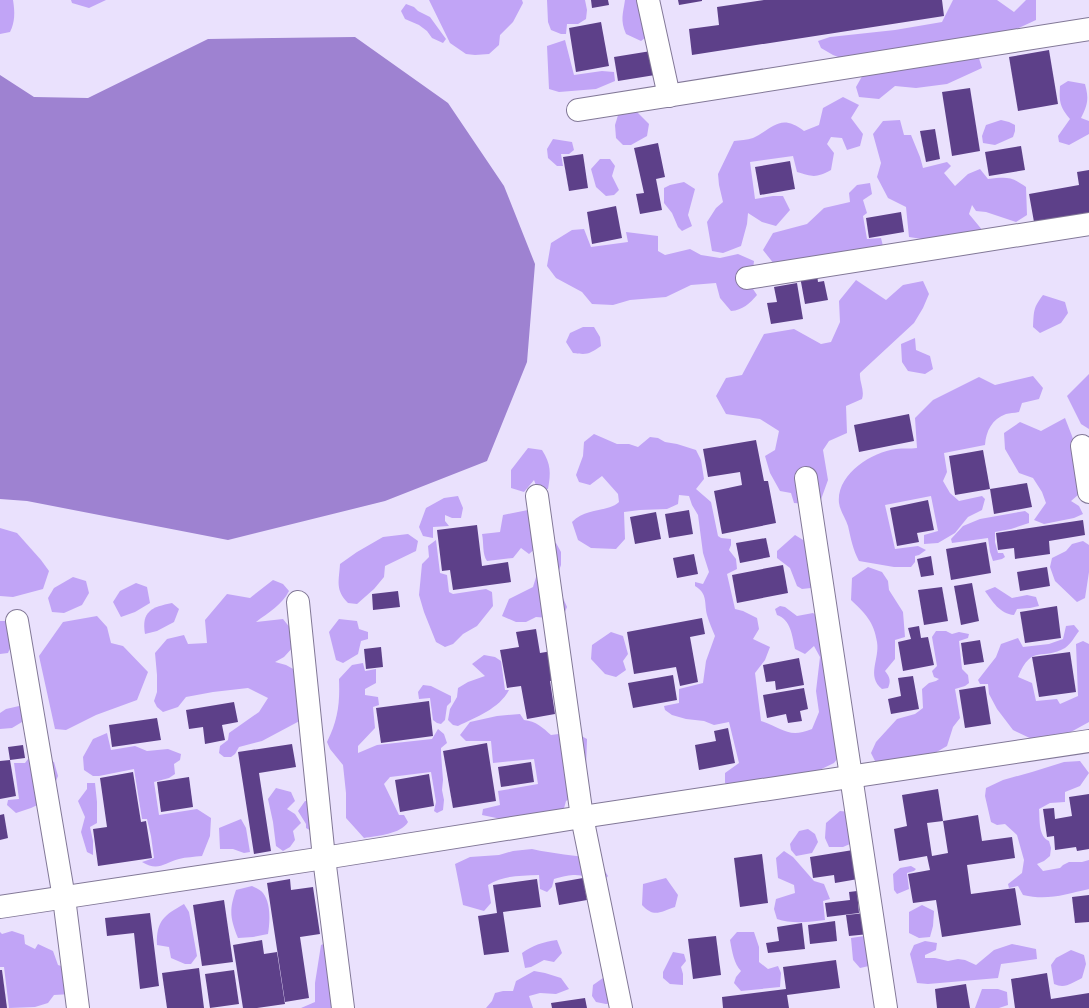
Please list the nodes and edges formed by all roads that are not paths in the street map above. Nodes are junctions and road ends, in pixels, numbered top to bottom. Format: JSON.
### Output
{"nodes":[{"id":1,"x":648,"y":0,"type":"edge"},
{"id":2,"x":1089,"y":29,"type":"edge"},
{"id":3,"x":669,"y":96,"type":"junction"},
{"id":4,"x":578,"y":110,"type":"dead end"},
{"id":5,"x":1089,"y":224,"type":"edge"},
{"id":6,"x":747,"y":278,"type":"dead end"},
{"id":7,"x":1082,"y":446,"type":"dead end"},
{"id":8,"x":806,"y":478,"type":"dead end"},
{"id":9,"x":1089,"y":492,"type":"edge"},
{"id":10,"x":537,"y":496,"type":"dead end"},
{"id":11,"x":298,"y":602,"type":"dead end"},
{"id":12,"x":17,"y":621,"type":"dead end"},
{"id":13,"x":1089,"y":741,"type":"edge"},
{"id":14,"x":852,"y":777,"type":"junction"},
{"id":15,"x":582,"y":817,"type":"junction"},
{"id":16,"x":324,"y":858,"type":"junction"},
{"id":17,"x":64,"y":898,"type":"junction"},
{"id":18,"x":0,"y":907,"type":"edge"},
{"id":19,"x":78,"y":1008,"type":"edge"},
{"id":20,"x":343,"y":1008,"type":"edge"},
{"id":21,"x":621,"y":1008,"type":"edge"},
{"id":22,"x":886,"y":1008,"type":"edge"}],
"edges":[{"from":1,"to":3,"type":"street"},
{"from":2,"to":3,"type":"street"},
{"from":3,"to":4,"type":"street"},
{"from":5,"to":6,"type":"street"},
{"from":7,"to":9,"type":"street"},
{"from":8,"to":14,"type":"street"},
{"from":10,"to":15,"type":"street"},
{"from":11,"to":16,"type":"street"},
{"from":12,"to":17,"type":"street"},
{"from":13,"to":14,"type":"street"},
{"from":14,"to":15,"type":"street"},
{"from":14,"to":22,"type":"street"},
{"from":15,"to":16,"type":"street"},
{"from":15,"to":21,"type":"street"},
{"from":16,"to":17,"type":"street"},
{"from":16,"to":20,"type":"street"},
{"from":17,"to":18,"type":"street"},
{"from":17,"to":19,"type":"street"}]}
